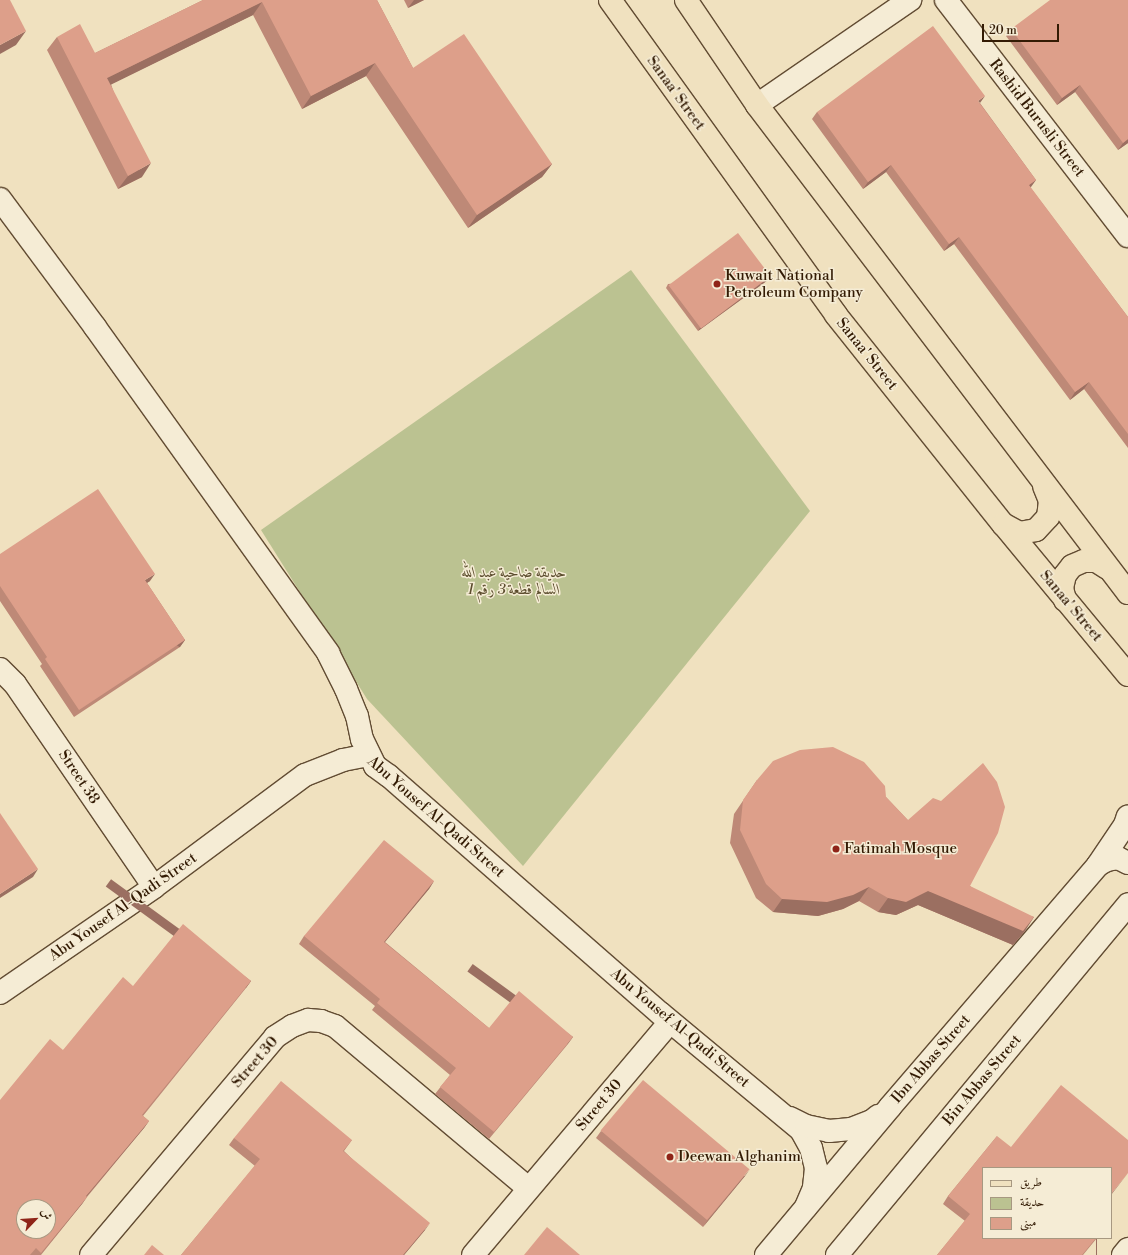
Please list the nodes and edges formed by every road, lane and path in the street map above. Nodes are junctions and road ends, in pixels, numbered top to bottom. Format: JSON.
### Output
{"nodes":[{"id":1,"x":610,"y":0,"type":"edge"},
{"id":2,"x":686,"y":0,"type":"edge"},
{"id":3,"x":910,"y":0,"type":"edge"},
{"id":4,"x":946,"y":0,"type":"edge"},
{"id":5,"x":758,"y":105,"type":"junction"},
{"id":6,"x":0,"y":199,"type":"edge"},
{"id":7,"x":1128,"y":236,"type":"edge"},
{"id":8,"x":1042,"y":482,"type":"junction"},
{"id":9,"x":1003,"y":524,"type":"junction"},
{"id":10,"x":1107,"y":568,"type":"junction"},
{"id":11,"x":1128,"y":593,"type":"edge"},
{"id":12,"x":1065,"y":600,"type":"junction"},
{"id":13,"x":0,"y":669,"type":"edge"},
{"id":14,"x":1128,"y":675,"type":"edge"},
{"id":15,"x":369,"y":755,"type":"junction"},
{"id":16,"x":1128,"y":816,"type":"edge"},
{"id":17,"x":1128,"y":863,"type":"edge"},
{"id":18,"x":1098,"y":865,"type":"junction"},
{"id":19,"x":154,"y":888,"type":"junction"},
{"id":20,"x":1128,"y":904,"type":"edge"},
{"id":21,"x":0,"y":993,"type":"edge"},
{"id":22,"x":670,"y":1022,"type":"junction"},
{"id":23,"x":890,"y":1107,"type":"junction"},
{"id":24,"x":786,"y":1116,"type":"junction"},
{"id":25,"x":528,"y":1188,"type":"junction"},
{"id":26,"x":806,"y":1207,"type":"junction"},
{"id":27,"x":1128,"y":1249,"type":"edge"},
{"id":28,"x":91,"y":1255,"type":"edge"},
{"id":29,"x":473,"y":1255,"type":"edge"},
{"id":30,"x":766,"y":1255,"type":"edge"},
{"id":31,"x":837,"y":1255,"type":"edge"},
{"id":32,"x":1123,"y":1255,"type":"edge"}],
"edges":[{"from":1,"to":9,"type":"main road","name":"Sanaa' Street"},
{"from":2,"to":5,"type":"main road"},
{"from":3,"to":5,"type":"street"},
{"from":4,"to":7,"type":"street","name":"Rashid Burusli Street"},
{"from":5,"to":8,"type":"main road"},
{"from":6,"to":15,"type":"street"},
{"from":8,"to":9,"type":"main road"},
{"from":8,"to":10,"type":"main road"},
{"from":9,"to":12,"type":"main road","name":"Sanaa' Street"},
{"from":10,"to":11,"type":"main road"},
{"from":10,"to":12,"type":"main road"},
{"from":12,"to":14,"type":"main road","name":"Sanaa' Street"},
{"from":13,"to":19,"type":"street","name":"Street 38"},
{"from":15,"to":19,"type":"street","name":"Abu Yousef Al-Qadi Street"},
{"from":15,"to":22,"type":"street","name":"Abu Yousef Al-Qadi Street"},
{"from":16,"to":18,"type":"street"},
{"from":17,"to":18,"type":"street"},
{"from":18,"to":23,"type":"street","name":"Ibn Abbas Street"},
{"from":19,"to":21,"type":"street","name":"Abu Yousef Al-Qadi Street"},
{"from":20,"to":31,"type":"street","name":"Bin Abbas Street"},
{"from":22,"to":24,"type":"street","name":"Abu Yousef Al-Qadi Street"},
{"from":22,"to":25,"type":"street","name":"Street 30"},
{"from":23,"to":24,"type":"street","name":"Abu Yousef Al-Qadi Street"},
{"from":23,"to":26,"type":"street","name":"Ibn Abbas Street"},
{"from":24,"to":26,"type":"street","name":"Abu Yousef Al-Qadi Street"},
{"from":25,"to":28,"type":"street","name":"Street 30"},
{"from":25,"to":29,"type":"street","name":"Street 30"},
{"from":26,"to":30,"type":"street","name":"Ibn Abbas Street"},
{"from":27,"to":32,"type":"street"}]}
